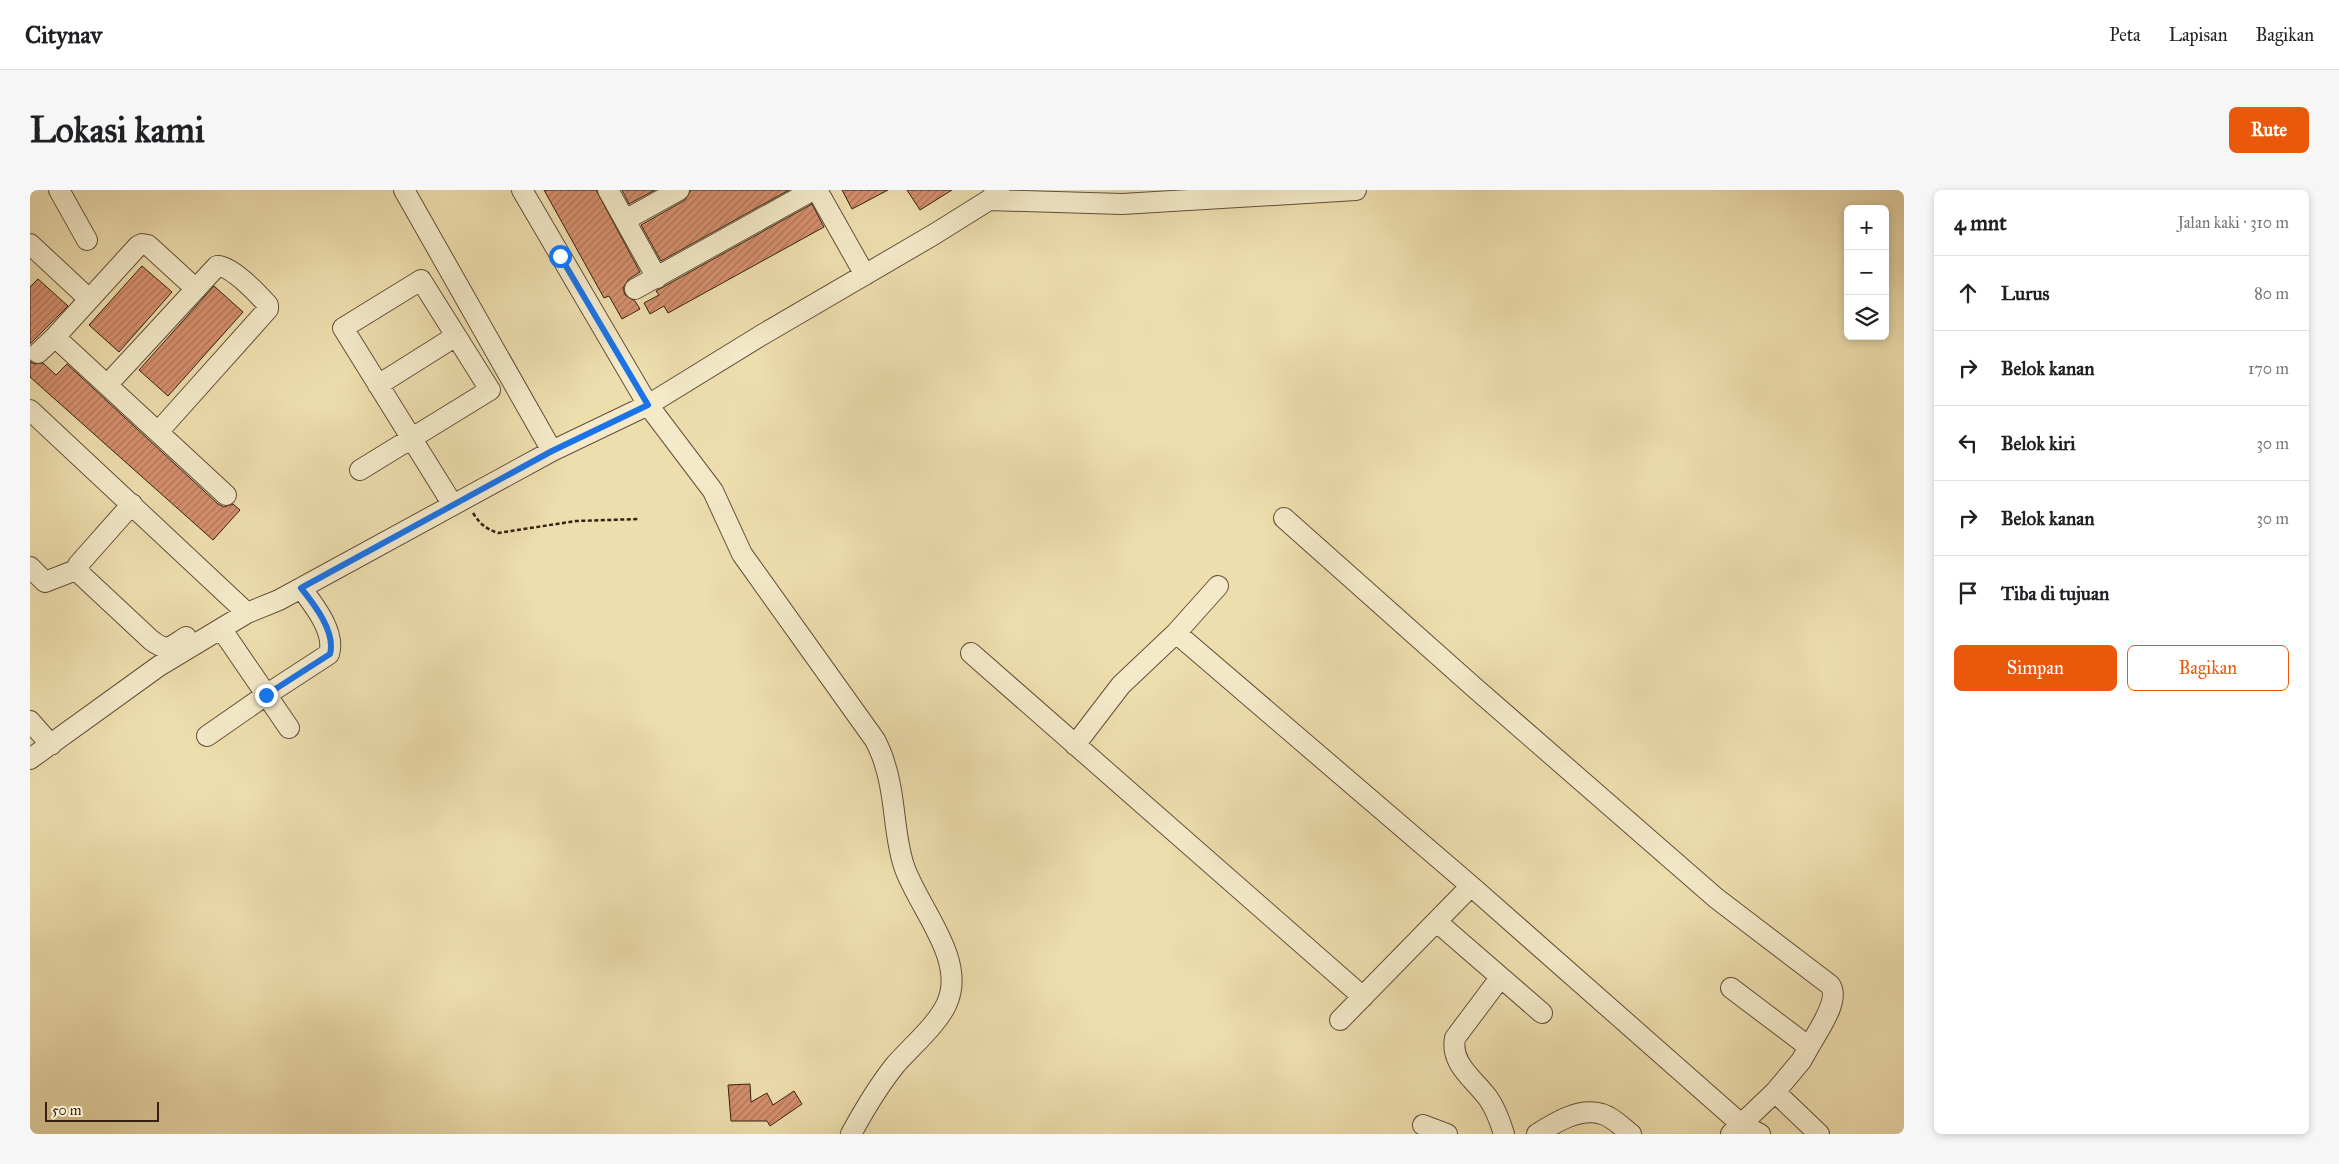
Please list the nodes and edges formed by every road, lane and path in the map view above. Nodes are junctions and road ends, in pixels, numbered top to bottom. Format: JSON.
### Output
{"nodes":[{"id":1,"x":59,"y":190,"type":"edge"},
{"id":2,"x":404,"y":190,"type":"edge"},
{"id":3,"x":522,"y":190,"type":"edge"},
{"id":4,"x":608,"y":190,"type":"edge"},
{"id":5,"x":680,"y":190,"type":"edge"},
{"id":6,"x":813,"y":190,"type":"edge"},
{"id":7,"x":817,"y":190,"type":"edge"},
{"id":8,"x":1356,"y":190,"type":"edge"},
{"id":9,"x":994,"y":195,"type":"edge"},
{"id":10,"x":1118,"y":197,"type":"edge"},
{"id":11,"x":625,"y":220,"type":"junction"},
{"id":12,"x":88,"y":240,"type":"dead end"},
{"id":13,"x":34,"y":256,"type":"edge"},
{"id":14,"x":865,"y":275,"type":"junction"},
{"id":15,"x":657,"y":278,"type":"junction"},
{"id":16,"x":196,"y":289,"type":"junction"},
{"id":17,"x":635,"y":289,"type":"dead end"},
{"id":18,"x":89,"y":299,"type":"junction"},
{"id":19,"x":456,"y":336,"type":"junction"},
{"id":20,"x":55,"y":337,"type":"junction"},
{"id":21,"x":38,"y":353,"type":"dead end"},
{"id":22,"x":107,"y":385,"type":"junction"},
{"id":23,"x":378,"y":385,"type":"junction"},
{"id":24,"x":648,"y":405,"type":"junction"},
{"id":25,"x":30,"y":410,"type":"edge"},
{"id":26,"x":158,"y":432,"type":"junction"},
{"id":27,"x":411,"y":438,"type":"junction"},
{"id":28,"x":552,"y":451,"type":"junction"},
{"id":29,"x":360,"y":470,"type":"dead end"},
{"id":30,"x":226,"y":495,"type":"dead end"},
{"id":31,"x":458,"y":502,"type":"junction"},
{"id":32,"x":132,"y":504,"type":"junction"},
{"id":33,"x":1284,"y":518,"type":"dead end"},
{"id":34,"x":639,"y":519,"type":"dead end"},
{"id":35,"x":30,"y":567,"type":"edge"},
{"id":36,"x":76,"y":570,"type":"junction"},
{"id":37,"x":1218,"y":586,"type":"dead end"},
{"id":38,"x":301,"y":588,"type":"junction"},
{"id":39,"x":243,"y":609,"type":"junction"},
{"id":40,"x":222,"y":630,"type":"junction"},
{"id":41,"x":1176,"y":633,"type":"junction"},
{"id":42,"x":971,"y":653,"type":"dead end"},
{"id":43,"x":266,"y":695,"type":"junction"},
{"id":44,"x":30,"y":721,"type":"edge"},
{"id":45,"x":289,"y":728,"type":"dead end"},
{"id":46,"x":207,"y":736,"type":"dead end"},
{"id":47,"x":52,"y":745,"type":"junction"},
{"id":48,"x":1075,"y":745,"type":"junction"},
{"id":49,"x":30,"y":759,"type":"edge"},
{"id":50,"x":1471,"y":886,"type":"junction"},
{"id":51,"x":1436,"y":922,"type":"junction"},
{"id":52,"x":1500,"y":978,"type":"junction"},
{"id":53,"x":1730,"y":988,"type":"dead end"},
{"id":54,"x":1363,"y":997,"type":"junction"},
{"id":55,"x":1542,"y":1013,"type":"dead end"},
{"id":56,"x":1340,"y":1020,"type":"dead end"},
{"id":57,"x":1809,"y":1047,"type":"junction"},
{"id":58,"x":1775,"y":1092,"type":"junction"},
{"id":59,"x":1422,"y":1125,"type":"dead end"},
{"id":60,"x":1736,"y":1129,"type":"edge"},
{"id":61,"x":851,"y":1134,"type":"edge"},
{"id":62,"x":1447,"y":1134,"type":"edge"},
{"id":63,"x":1504,"y":1134,"type":"edge"},
{"id":64,"x":1538,"y":1134,"type":"edge"},
{"id":65,"x":1631,"y":1134,"type":"edge"},
{"id":66,"x":1760,"y":1134,"type":"edge"},
{"id":67,"x":1820,"y":1134,"type":"edge"}],
"edges":[{"from":1,"to":12,"type":"street"},
{"from":2,"to":28,"type":"street"},
{"from":3,"to":24,"type":"street"},
{"from":4,"to":11,"type":"street"},
{"from":5,"to":11,"type":"street"},
{"from":6,"to":15,"type":"street"},
{"from":7,"to":14,"type":"street"},
{"from":8,"to":10,"type":"street"},
{"from":9,"to":10,"type":"street"},
{"from":9,"to":14,"type":"street"},
{"from":11,"to":15,"type":"street"},
{"from":13,"to":18,"type":"street"},
{"from":14,"to":24,"type":"street"},
{"from":15,"to":17,"type":"street"},
{"from":16,"to":18,"type":"street"},
{"from":16,"to":22,"type":"street"},
{"from":16,"to":26,"type":"street"},
{"from":18,"to":20,"type":"street"},
{"from":19,"to":23,"type":"street"},
{"from":19,"to":23,"type":"street"},
{"from":19,"to":27,"type":"street"},
{"from":20,"to":21,"type":"street"},
{"from":20,"to":22,"type":"street"},
{"from":22,"to":26,"type":"street"},
{"from":23,"to":27,"type":"street"},
{"from":24,"to":28,"type":"street"},
{"from":24,"to":61,"type":"street"},
{"from":25,"to":32,"type":"street"},
{"from":26,"to":30,"type":"street"},
{"from":27,"to":29,"type":"street"},
{"from":27,"to":31,"type":"street"},
{"from":28,"to":31,"type":"street"},
{"from":31,"to":34,"type":"path"},
{"from":31,"to":38,"type":"street"},
{"from":32,"to":36,"type":"street"},
{"from":32,"to":39,"type":"street"},
{"from":33,"to":57,"type":"street"},
{"from":35,"to":36,"type":"street"},
{"from":36,"to":39,"type":"street"},
{"from":37,"to":41,"type":"street"},
{"from":38,"to":39,"type":"street"},
{"from":38,"to":43,"type":"street"},
{"from":39,"to":40,"type":"street"},
{"from":40,"to":43,"type":"street"},
{"from":40,"to":47,"type":"street"},
{"from":41,"to":48,"type":"street"},
{"from":41,"to":50,"type":"street"},
{"from":42,"to":48,"type":"street"},
{"from":43,"to":45,"type":"street"},
{"from":43,"to":46,"type":"street"},
{"from":44,"to":47,"type":"street"},
{"from":47,"to":49,"type":"street"},
{"from":48,"to":54,"type":"street"},
{"from":50,"to":51,"type":"street"},
{"from":50,"to":60,"type":"street"},
{"from":51,"to":52,"type":"street"},
{"from":51,"to":54,"type":"street"},
{"from":52,"to":55,"type":"street"},
{"from":52,"to":63,"type":"street"},
{"from":53,"to":57,"type":"street"},
{"from":54,"to":56,"type":"street"},
{"from":57,"to":58,"type":"street"},
{"from":58,"to":60,"type":"street"},
{"from":58,"to":67,"type":"street"},
{"from":59,"to":62,"type":"street"},
{"from":60,"to":66,"type":"street"},
{"from":64,"to":65,"type":"street"}]}
